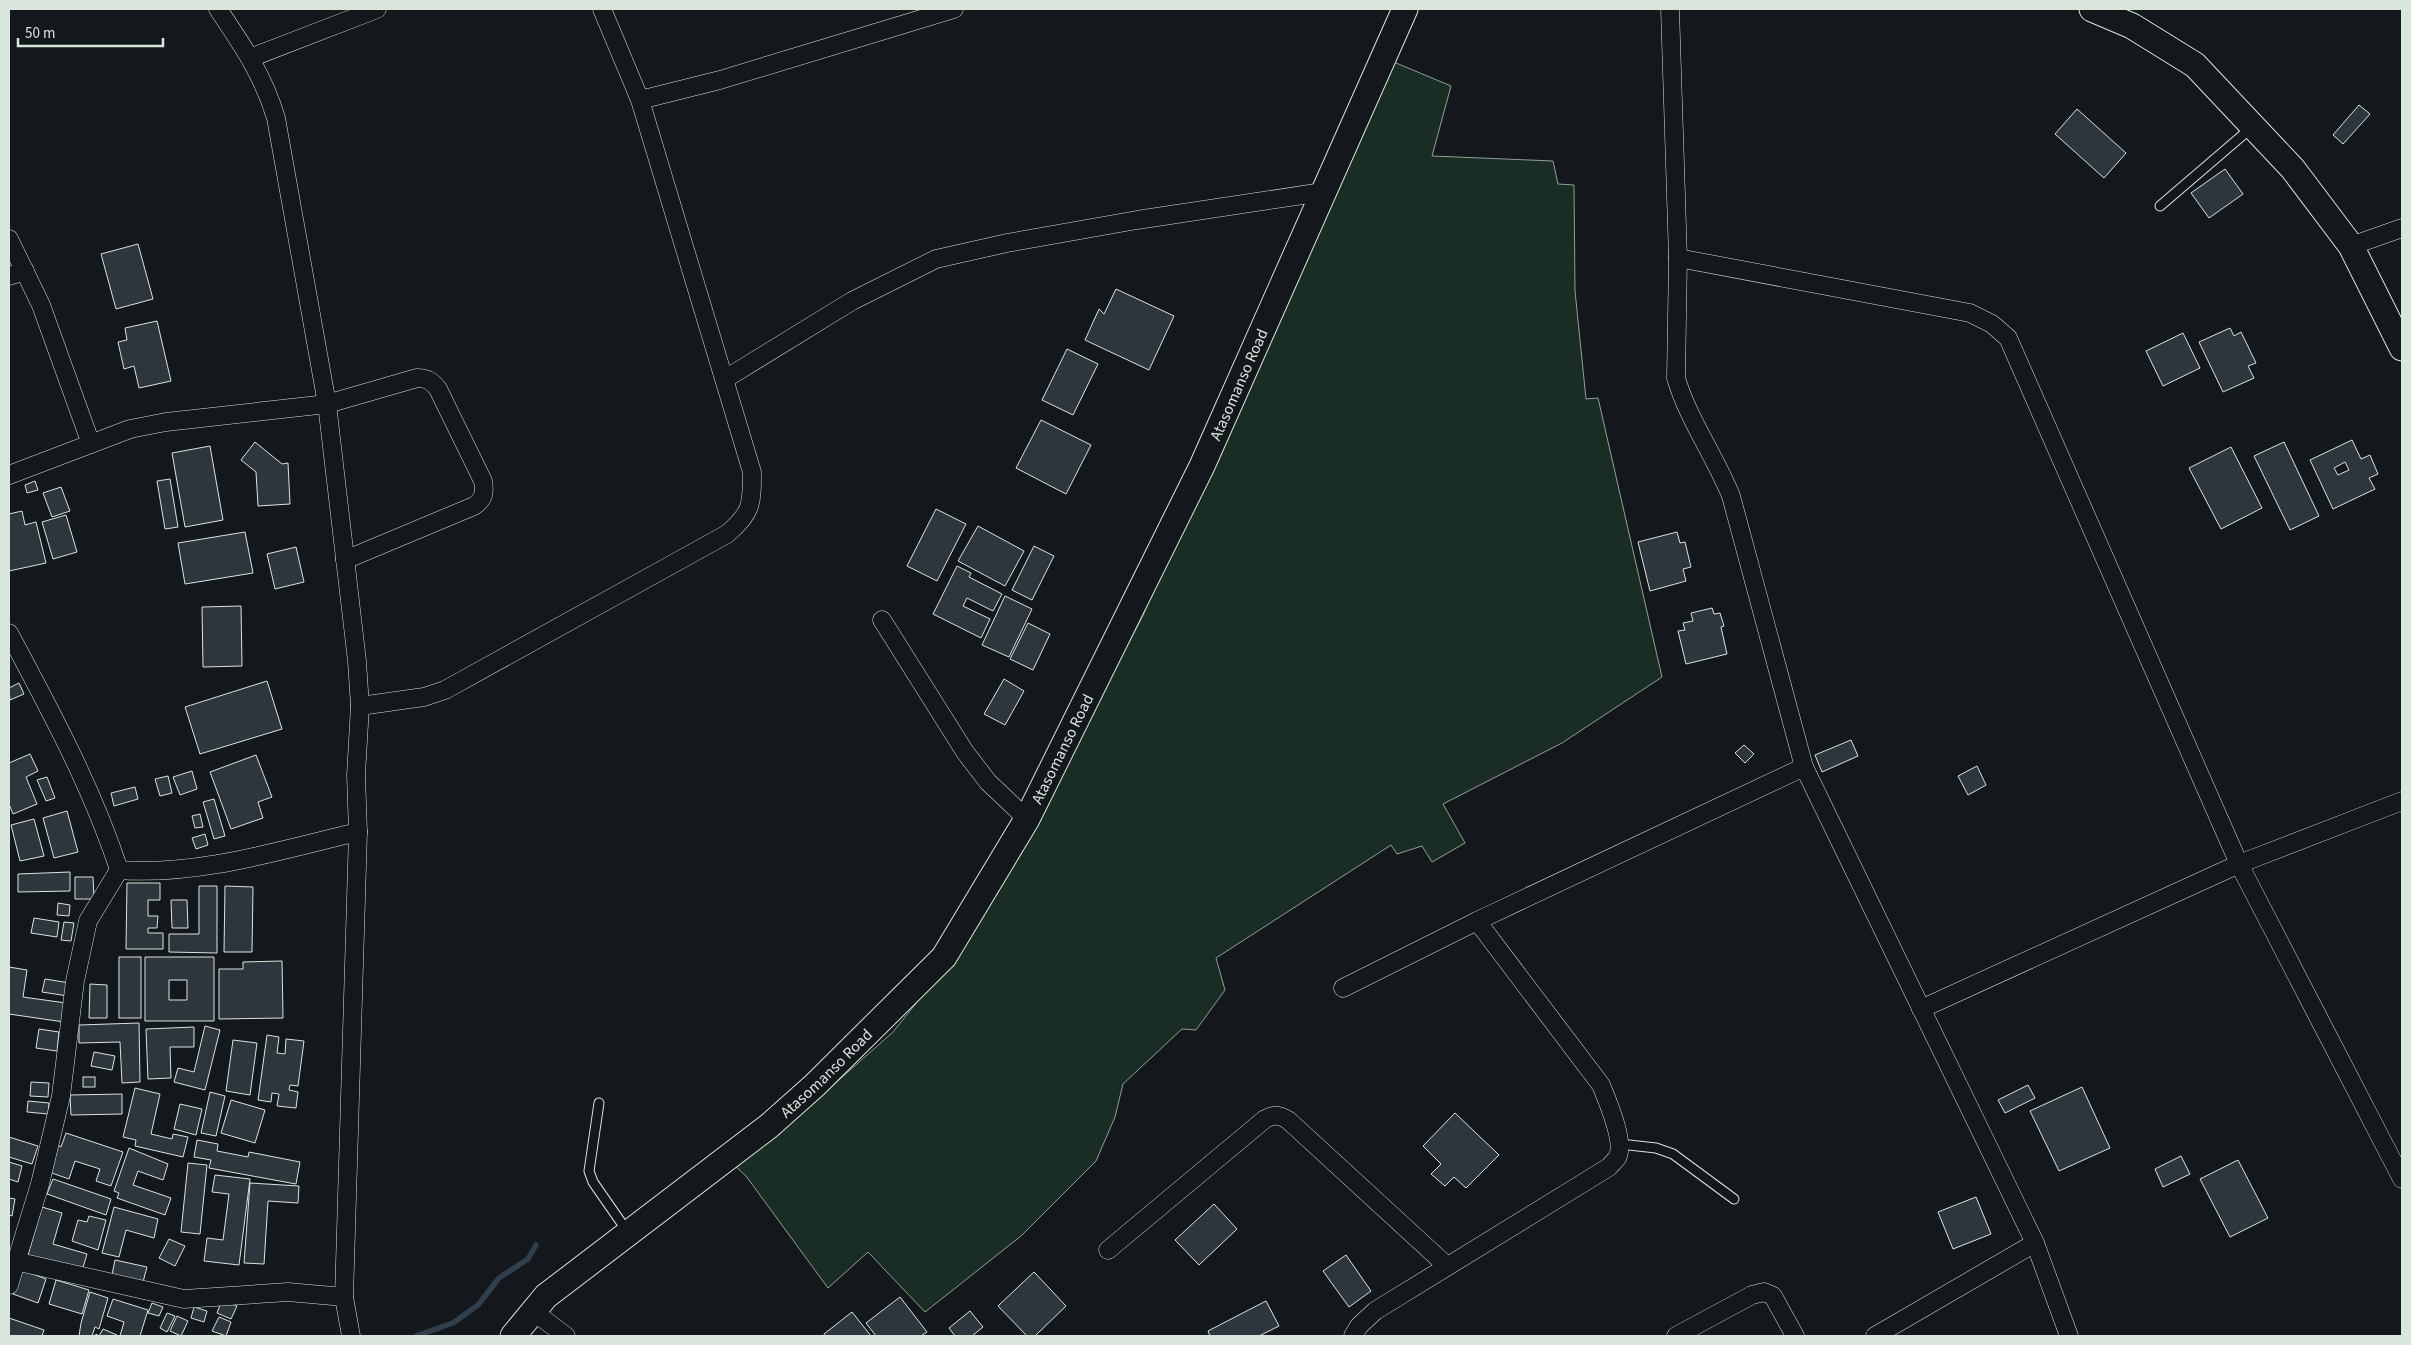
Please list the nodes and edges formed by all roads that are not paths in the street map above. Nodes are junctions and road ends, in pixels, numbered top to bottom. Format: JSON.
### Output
{"nodes":[{"id":1,"x":218,"y":9,"type":"edge"},
{"id":2,"x":377,"y":9,"type":"edge"},
{"id":3,"x":602,"y":9,"type":"edge"},
{"id":4,"x":954,"y":9,"type":"edge"},
{"id":5,"x":1405,"y":9,"type":"edge"},
{"id":6,"x":1670,"y":9,"type":"edge"},
{"id":7,"x":2092,"y":9,"type":"edge"},
{"id":8,"x":250,"y":58,"type":"junction"},
{"id":9,"x":640,"y":100,"type":"junction"},
{"id":10,"x":2253,"y":126,"type":"junction"},
{"id":11,"x":1323,"y":192,"type":"junction"},
{"id":12,"x":2160,"y":206,"type":"dead end"},
{"id":13,"x":2402,"y":228,"type":"edge"},
{"id":14,"x":9,"y":239,"type":"edge"},
{"id":15,"x":2351,"y":246,"type":"junction"},
{"id":16,"x":1678,"y":258,"type":"junction"},
{"id":17,"x":17,"y":273,"type":"edge"},
{"id":18,"x":2402,"y":348,"type":"edge"},
{"id":19,"x":725,"y":379,"type":"junction"},
{"id":20,"x":327,"y":404,"type":"junction"},
{"id":21,"x":91,"y":444,"type":"junction"},
{"id":22,"x":9,"y":475,"type":"edge"},
{"id":23,"x":345,"y":560,"type":"junction"},
{"id":24,"x":882,"y":620,"type":"dead end"},
{"id":25,"x":9,"y":633,"type":"edge"},
{"id":26,"x":360,"y":706,"type":"junction"},
{"id":27,"x":1804,"y":767,"type":"junction"},
{"id":28,"x":2402,"y":801,"type":"edge"},
{"id":29,"x":1027,"y":819,"type":"junction"},
{"id":30,"x":358,"y":832,"type":"junction"},
{"id":31,"x":2239,"y":864,"type":"junction"},
{"id":32,"x":119,"y":870,"type":"junction"},
{"id":33,"x":1477,"y":921,"type":"junction"},
{"id":34,"x":1343,"y":988,"type":"dead end"},
{"id":35,"x":1920,"y":1009,"type":"junction"},
{"id":36,"x":599,"y":1103,"type":"dead end"},
{"id":37,"x":1620,"y":1144,"type":"junction"},
{"id":38,"x":2402,"y":1179,"type":"edge"},
{"id":39,"x":1734,"y":1199,"type":"dead end"},
{"id":40,"x":628,"y":1234,"type":"junction"},
{"id":41,"x":2035,"y":1243,"type":"junction"},
{"id":42,"x":1108,"y":1250,"type":"dead end"},
{"id":43,"x":15,"y":1261,"type":"junction"},
{"id":44,"x":1447,"y":1266,"type":"junction"},
{"id":45,"x":9,"y":1284,"type":"edge"},
{"id":46,"x":344,"y":1297,"type":"junction"},
{"id":47,"x":534,"y":1312,"type":"junction"},
{"id":48,"x":351,"y":1336,"type":"edge"},
{"id":49,"x":513,"y":1336,"type":"edge"},
{"id":50,"x":566,"y":1336,"type":"edge"},
{"id":51,"x":1353,"y":1336,"type":"edge"},
{"id":52,"x":1676,"y":1336,"type":"edge"},
{"id":53,"x":1795,"y":1336,"type":"edge"},
{"id":54,"x":1875,"y":1336,"type":"edge"},
{"id":55,"x":2069,"y":1336,"type":"edge"}],
"edges":[{"from":1,"to":8,"type":"street"},
{"from":2,"to":8,"type":"street"},
{"from":3,"to":9,"type":"street"},
{"from":4,"to":9,"type":"street"},
{"from":5,"to":11,"type":"street","name":"Atasomanso Road"},
{"from":6,"to":16,"type":"street"},
{"from":7,"to":10,"type":"street"},
{"from":8,"to":20,"type":"street"},
{"from":9,"to":19,"type":"street"},
{"from":10,"to":12,"type":"lane"},
{"from":10,"to":15,"type":"street"},
{"from":11,"to":19,"type":"street"},
{"from":11,"to":29,"type":"street","name":"Atasomanso Road"},
{"from":13,"to":15,"type":"street"},
{"from":14,"to":17,"type":"street"},
{"from":15,"to":18,"type":"street"},
{"from":16,"to":27,"type":"street"},
{"from":16,"to":31,"type":"street"},
{"from":17,"to":21,"type":"street"},
{"from":19,"to":26,"type":"street"},
{"from":20,"to":21,"type":"street"},
{"from":20,"to":23,"type":"street"},
{"from":20,"to":23,"type":"street"},
{"from":21,"to":22,"type":"street"},
{"from":23,"to":26,"type":"street"},
{"from":24,"to":29,"type":"street"},
{"from":25,"to":32,"type":"street"},
{"from":26,"to":30,"type":"street"},
{"from":27,"to":33,"type":"street"},
{"from":27,"to":35,"type":"street"},
{"from":28,"to":31,"type":"street"},
{"from":29,"to":40,"type":"street","name":"Atasomanso Road"},
{"from":30,"to":32,"type":"street"},
{"from":30,"to":46,"type":"street"},
{"from":31,"to":35,"type":"street"},
{"from":31,"to":38,"type":"street"},
{"from":32,"to":43,"type":"street"},
{"from":33,"to":34,"type":"street"},
{"from":33,"to":37,"type":"street"},
{"from":35,"to":41,"type":"street"},
{"from":36,"to":40,"type":"lane"},
{"from":37,"to":39,"type":"lane"},
{"from":37,"to":44,"type":"street"},
{"from":40,"to":47,"type":"street","name":"Atasomanso Road"},
{"from":41,"to":54,"type":"street"},
{"from":41,"to":55,"type":"street"},
{"from":42,"to":44,"type":"street"},
{"from":43,"to":45,"type":"street"},
{"from":43,"to":46,"type":"street"},
{"from":44,"to":51,"type":"street"},
{"from":46,"to":48,"type":"street"},
{"from":47,"to":49,"type":"street","name":"Atasomanso Road"},
{"from":47,"to":50,"type":"street"},
{"from":52,"to":53,"type":"street"}]}
